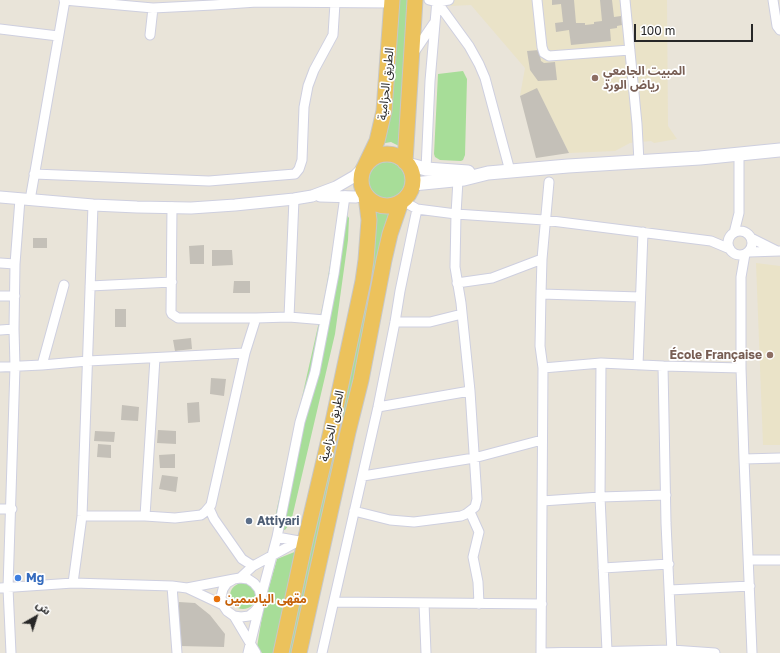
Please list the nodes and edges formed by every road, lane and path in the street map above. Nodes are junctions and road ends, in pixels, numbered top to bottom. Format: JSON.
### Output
{"nodes":[{"id":1,"x":65,"y":0,"type":"edge"},
{"id":2,"x":415,"y":0,"type":"edge"},
{"id":3,"x":449,"y":0,"type":"edge"},
{"id":4,"x":537,"y":0,"type":"edge"},
{"id":5,"x":625,"y":0,"type":"edge"},
{"id":6,"x":773,"y":0,"type":"edge"},
{"id":7,"x":257,"y":1,"type":"edge"},
{"id":8,"x":434,"y":1,"type":"edge"},
{"id":9,"x":322,"y":2,"type":"edge"},
{"id":10,"x":392,"y":2,"type":"edge"},
{"id":11,"x":335,"y":3,"type":"junction"},
{"id":12,"x":153,"y":8,"type":"junction"},
{"id":13,"x":435,"y":22,"type":"junction"},
{"id":14,"x":0,"y":29,"type":"edge"},
{"id":15,"x":780,"y":30,"type":"edge"},
{"id":16,"x":58,"y":36,"type":"junction"},
{"id":17,"x":150,"y":36,"type":"dead end"},
{"id":18,"x":630,"y":50,"type":"junction"},
{"id":19,"x":412,"y":56,"type":"junction"},
{"id":20,"x":780,"y":150,"type":"edge"},
{"id":21,"x":739,"y":154,"type":"junction"},
{"id":22,"x":639,"y":162,"type":"junction"},
{"id":23,"x":406,"y":163,"type":"junction"},
{"id":24,"x":364,"y":167,"type":"junction"},
{"id":25,"x":426,"y":169,"type":"junction"},
{"id":26,"x":510,"y":171,"type":"junction"},
{"id":27,"x":488,"y":173,"type":"junction"},
{"id":28,"x":34,"y":174,"type":"junction"},
{"id":29,"x":458,"y":180,"type":"junction"},
{"id":30,"x":549,"y":182,"type":"dead end"},
{"id":31,"x":413,"y":184,"type":"junction"},
{"id":32,"x":312,"y":196,"type":"junction"},
{"id":33,"x":346,"y":196,"type":"junction"},
{"id":34,"x":365,"y":196,"type":"junction"},
{"id":35,"x":0,"y":197,"type":"edge"},
{"id":36,"x":25,"y":199,"type":"junction"},
{"id":37,"x":294,"y":199,"type":"junction"},
{"id":38,"x":402,"y":202,"type":"junction"},
{"id":39,"x":93,"y":205,"type":"junction"},
{"id":40,"x":172,"y":207,"type":"junction"},
{"id":41,"x":417,"y":209,"type":"junction"},
{"id":42,"x":739,"y":213,"type":"junction"},
{"id":43,"x":456,"y":214,"type":"junction"},
{"id":44,"x":544,"y":220,"type":"junction"},
{"id":45,"x":643,"y":232,"type":"junction"},
{"id":46,"x":732,"y":235,"type":"junction"},
{"id":47,"x":749,"y":235,"type":"junction"},
{"id":48,"x":711,"y":240,"type":"junction"},
{"id":49,"x":777,"y":250,"type":"edge"},
{"id":50,"x":733,"y":251,"type":"junction"},
{"id":51,"x":747,"y":253,"type":"junction"},
{"id":52,"x":542,"y":259,"type":"junction"},
{"id":53,"x":0,"y":263,"type":"edge"},
{"id":54,"x":15,"y":264,"type":"junction"},
{"id":55,"x":741,"y":277,"type":"junction"},
{"id":56,"x":172,"y":282,"type":"junction"},
{"id":57,"x":457,"y":283,"type":"junction"},
{"id":58,"x":64,"y":285,"type":"dead end"},
{"id":59,"x":90,"y":286,"type":"junction"},
{"id":60,"x":540,"y":294,"type":"junction"},
{"id":61,"x":0,"y":296,"type":"edge"},
{"id":62,"x":15,"y":296,"type":"junction"},
{"id":63,"x":640,"y":296,"type":"junction"},
{"id":64,"x":462,"y":314,"type":"junction"},
{"id":65,"x":289,"y":317,"type":"junction"},
{"id":66,"x":256,"y":318,"type":"junction"},
{"id":67,"x":325,"y":320,"type":"junction"},
{"id":68,"x":395,"y":322,"type":"junction"},
{"id":69,"x":14,"y":329,"type":"junction"},
{"id":70,"x":0,"y":330,"type":"edge"},
{"id":71,"x":245,"y":354,"type":"junction"},
{"id":72,"x":155,"y":358,"type":"junction"},
{"id":73,"x":88,"y":361,"type":"junction"},
{"id":74,"x":601,"y":364,"type":"junction"},
{"id":75,"x":42,"y":365,"type":"junction"},
{"id":76,"x":638,"y":365,"type":"junction"},
{"id":77,"x":663,"y":366,"type":"junction"},
{"id":78,"x":0,"y":367,"type":"edge"},
{"id":79,"x":15,"y":367,"type":"junction"},
{"id":80,"x":543,"y":368,"type":"junction"},
{"id":81,"x":742,"y":368,"type":"junction"},
{"id":82,"x":470,"y":391,"type":"junction"},
{"id":83,"x":378,"y":407,"type":"junction"},
{"id":84,"x":542,"y":440,"type":"junction"},
{"id":85,"x":474,"y":458,"type":"junction"},
{"id":86,"x":780,"y":458,"type":"edge"},
{"id":87,"x":744,"y":459,"type":"junction"},
{"id":88,"x":363,"y":476,"type":"junction"},
{"id":89,"x":666,"y":495,"type":"junction"},
{"id":90,"x":600,"y":497,"type":"junction"},
{"id":91,"x":542,"y":500,"type":"junction"},
{"id":92,"x":209,"y":508,"type":"junction"},
{"id":93,"x":0,"y":509,"type":"edge"},
{"id":94,"x":12,"y":509,"type":"junction"},
{"id":95,"x":354,"y":511,"type":"junction"},
{"id":96,"x":470,"y":512,"type":"junction"},
{"id":97,"x":82,"y":516,"type":"junction"},
{"id":98,"x":145,"y":516,"type":"junction"},
{"id":99,"x":277,"y":537,"type":"junction"},
{"id":100,"x":302,"y":539,"type":"junction"},
{"id":101,"x":0,"y":548,"type":"edge"},
{"id":102,"x":10,"y":548,"type":"junction"},
{"id":103,"x":272,"y":556,"type":"junction"},
{"id":104,"x":749,"y":560,"type":"junction"},
{"id":105,"x":780,"y":560,"type":"edge"},
{"id":106,"x":668,"y":564,"type":"junction"},
{"id":107,"x":253,"y":566,"type":"junction"},
{"id":108,"x":603,"y":568,"type":"junction"},
{"id":109,"x":237,"y":578,"type":"junction"},
{"id":110,"x":73,"y":583,"type":"junction"},
{"id":111,"x":172,"y":586,"type":"junction"},
{"id":112,"x":750,"y":586,"type":"junction"},
{"id":113,"x":4,"y":588,"type":"edge"},
{"id":114,"x":187,"y":588,"type":"junction"},
{"id":115,"x":670,"y":590,"type":"junction"},
{"id":116,"x":260,"y":601,"type":"junction"},
{"id":117,"x":334,"y":602,"type":"junction"},
{"id":118,"x":424,"y":603,"type":"junction"},
{"id":119,"x":480,"y":604,"type":"junction"},
{"id":120,"x":542,"y":604,"type":"junction"},
{"id":121,"x":223,"y":605,"type":"junction"},
{"id":122,"x":234,"y":616,"type":"junction"},
{"id":123,"x":250,"y":643,"type":"junction"},
{"id":124,"x":607,"y":651,"type":"junction"},
{"id":125,"x":672,"y":651,"type":"edge"},
{"id":126,"x":11,"y":653,"type":"edge"},
{"id":127,"x":178,"y":653,"type":"edge"},
{"id":128,"x":248,"y":653,"type":"edge"},
{"id":129,"x":256,"y":653,"type":"edge"},
{"id":130,"x":281,"y":653,"type":"edge"},
{"id":131,"x":299,"y":653,"type":"edge"},
{"id":132,"x":322,"y":653,"type":"edge"},
{"id":133,"x":426,"y":653,"type":"edge"},
{"id":134,"x":542,"y":653,"type":"edge"},
{"id":135,"x":715,"y":653,"type":"edge"},
{"id":136,"x":752,"y":653,"type":"edge"}],
"edges":[{"from":1,"to":12,"type":"street"},
{"from":1,"to":16,"type":"street"},
{"from":2,"to":19,"type":"highway","name":"الطريق الحزامية"},
{"from":3,"to":8,"type":"street"},
{"from":4,"to":18,"type":"street"},
{"from":5,"to":18,"type":"street"},
{"from":6,"to":15,"type":"street"},
{"from":7,"to":9,"type":"street"},
{"from":7,"to":12,"type":"street"},
{"from":8,"to":13,"type":"street"},
{"from":8,"to":26,"type":"street"},
{"from":9,"to":11,"type":"street"},
{"from":10,"to":11,"type":"street"},
{"from":10,"to":24,"type":"highway","name":"الطريق الحزامية"},
{"from":11,"to":28,"type":"street"},
{"from":12,"to":17,"type":"street"},
{"from":13,"to":19,"type":"street"},
{"from":13,"to":25,"type":"street"},
{"from":14,"to":16,"type":"street"},
{"from":16,"to":28,"type":"street"},
{"from":18,"to":22,"type":"street"},
{"from":19,"to":23,"type":"highway","name":"الطريق الحزامية"},
{"from":20,"to":21,"type":"main road"},
{"from":21,"to":22,"type":"main road"},
{"from":21,"to":42,"type":"street"},
{"from":22,"to":26,"type":"main road"},
{"from":23,"to":24,"type":"highway"},
{"from":23,"to":25,"type":"main road"},
{"from":23,"to":31,"type":"highway","name":"الطريق الحزامية"},
{"from":24,"to":32,"type":"street"},
{"from":24,"to":34,"type":"highway","name":"الطريق الحزامية"},
{"from":25,"to":27,"type":"main road"},
{"from":26,"to":27,"type":"main road"},
{"from":27,"to":29,"type":"main road"},
{"from":28,"to":36,"type":"street"},
{"from":29,"to":31,"type":"main road"},
{"from":29,"to":43,"type":"street"},
{"from":30,"to":44,"type":"street"},
{"from":31,"to":38,"type":"highway","name":"الطريق الحزامية"},
{"from":32,"to":33,"type":"street"},
{"from":32,"to":37,"type":"street"},
{"from":33,"to":34,"type":"street"},
{"from":33,"to":67,"type":"street"},
{"from":34,"to":38,"type":"highway"},
{"from":34,"to":100,"type":"highway","name":"الطريق الحزامية"},
{"from":35,"to":36,"type":"street"},
{"from":36,"to":39,"type":"street"},
{"from":36,"to":54,"type":"street"},
{"from":37,"to":40,"type":"street"},
{"from":37,"to":65,"type":"street"},
{"from":38,"to":41,"type":"street"},
{"from":38,"to":131,"type":"highway","name":"الطريق الحزامية"},
{"from":39,"to":40,"type":"street"},
{"from":39,"to":59,"type":"street"},
{"from":40,"to":56,"type":"street"},
{"from":41,"to":43,"type":"street"},
{"from":41,"to":68,"type":"street"},
{"from":42,"to":46,"type":"street"},
{"from":42,"to":47,"type":"street"},
{"from":43,"to":44,"type":"street"},
{"from":43,"to":57,"type":"street"},
{"from":44,"to":45,"type":"street"},
{"from":44,"to":52,"type":"street"},
{"from":45,"to":48,"type":"street"},
{"from":45,"to":63,"type":"street"},
{"from":46,"to":47,"type":"street"},
{"from":46,"to":48,"type":"street"},
{"from":46,"to":50,"type":"street"},
{"from":47,"to":49,"type":"street"},
{"from":47,"to":51,"type":"street"},
{"from":48,"to":50,"type":"street"},
{"from":49,"to":51,"type":"street"},
{"from":50,"to":51,"type":"street"},
{"from":50,"to":55,"type":"street"},
{"from":51,"to":55,"type":"street"},
{"from":52,"to":57,"type":"street"},
{"from":52,"to":60,"type":"street"},
{"from":53,"to":54,"type":"street"},
{"from":54,"to":62,"type":"street"},
{"from":55,"to":81,"type":"street"},
{"from":56,"to":59,"type":"street"},
{"from":56,"to":66,"type":"street"},
{"from":57,"to":64,"type":"street"},
{"from":58,"to":75,"type":"street"},
{"from":59,"to":73,"type":"street"},
{"from":60,"to":63,"type":"street"},
{"from":60,"to":80,"type":"street"},
{"from":61,"to":62,"type":"street"},
{"from":62,"to":69,"type":"street"},
{"from":63,"to":76,"type":"street"},
{"from":64,"to":68,"type":"street"},
{"from":64,"to":82,"type":"street"},
{"from":65,"to":66,"type":"street"},
{"from":65,"to":67,"type":"street"},
{"from":66,"to":71,"type":"street"},
{"from":67,"to":99,"type":"street"},
{"from":68,"to":83,"type":"street"},
{"from":69,"to":70,"type":"street"},
{"from":69,"to":79,"type":"street"},
{"from":71,"to":72,"type":"street"},
{"from":71,"to":92,"type":"street"},
{"from":72,"to":73,"type":"street"},
{"from":72,"to":98,"type":"street"},
{"from":73,"to":75,"type":"street"},
{"from":73,"to":97,"type":"street"},
{"from":74,"to":76,"type":"street"},
{"from":74,"to":80,"type":"street"},
{"from":74,"to":90,"type":"street"},
{"from":75,"to":79,"type":"street"},
{"from":76,"to":77,"type":"street"},
{"from":77,"to":81,"type":"street"},
{"from":77,"to":89,"type":"street"},
{"from":78,"to":79,"type":"street"},
{"from":79,"to":94,"type":"street"},
{"from":80,"to":84,"type":"street"},
{"from":81,"to":87,"type":"street"},
{"from":82,"to":83,"type":"street"},
{"from":82,"to":85,"type":"street"},
{"from":83,"to":88,"type":"street"},
{"from":84,"to":85,"type":"street"},
{"from":84,"to":91,"type":"street"},
{"from":85,"to":88,"type":"street"},
{"from":85,"to":96,"type":"street"},
{"from":86,"to":87,"type":"street"},
{"from":87,"to":104,"type":"street"},
{"from":88,"to":95,"type":"street"},
{"from":89,"to":90,"type":"street"},
{"from":89,"to":106,"type":"street"},
{"from":90,"to":91,"type":"street"},
{"from":90,"to":108,"type":"street"},
{"from":91,"to":120,"type":"street"},
{"from":92,"to":98,"type":"street"},
{"from":92,"to":107,"type":"street"},
{"from":93,"to":94,"type":"street"},
{"from":94,"to":102,"type":"street"},
{"from":95,"to":96,"type":"street"},
{"from":95,"to":117,"type":"street"},
{"from":96,"to":119,"type":"street"},
{"from":97,"to":98,"type":"street"},
{"from":97,"to":110,"type":"street"},
{"from":99,"to":100,"type":"street"},
{"from":99,"to":103,"type":"street"},
{"from":100,"to":103,"type":"street"},
{"from":100,"to":130,"type":"highway","name":"الطريق الحزامية"},
{"from":101,"to":102,"type":"street"},
{"from":102,"to":113,"type":"street"},
{"from":103,"to":107,"type":"street"},
{"from":103,"to":116,"type":"street"},
{"from":104,"to":105,"type":"street"},
{"from":104,"to":112,"type":"street"},
{"from":106,"to":108,"type":"street"},
{"from":106,"to":115,"type":"street"},
{"from":107,"to":109,"type":"street"},
{"from":108,"to":124,"type":"street"},
{"from":109,"to":114,"type":"street"},
{"from":109,"to":116,"type":"street"},
{"from":109,"to":121,"type":"street"},
{"from":110,"to":111,"type":"street"},
{"from":110,"to":113,"type":"street"},
{"from":111,"to":114,"type":"street"},
{"from":111,"to":127,"type":"street"},
{"from":112,"to":115,"type":"street"},
{"from":112,"to":136,"type":"street"},
{"from":113,"to":126,"type":"street"},
{"from":114,"to":121,"type":"street"},
{"from":115,"to":125,"type":"street"},
{"from":116,"to":122,"type":"street"},
{"from":116,"to":123,"type":"street"},
{"from":117,"to":118,"type":"street"},
{"from":117,"to":132,"type":"street"},
{"from":118,"to":119,"type":"street"},
{"from":118,"to":133,"type":"street"},
{"from":119,"to":120,"type":"street"},
{"from":120,"to":134,"type":"street"},
{"from":121,"to":122,"type":"street"},
{"from":122,"to":123,"type":"street"},
{"from":123,"to":128,"type":"street"},
{"from":123,"to":129,"type":"street"},
{"from":124,"to":125,"type":"street"},
{"from":124,"to":134,"type":"street"},
{"from":125,"to":135,"type":"street"}]}
